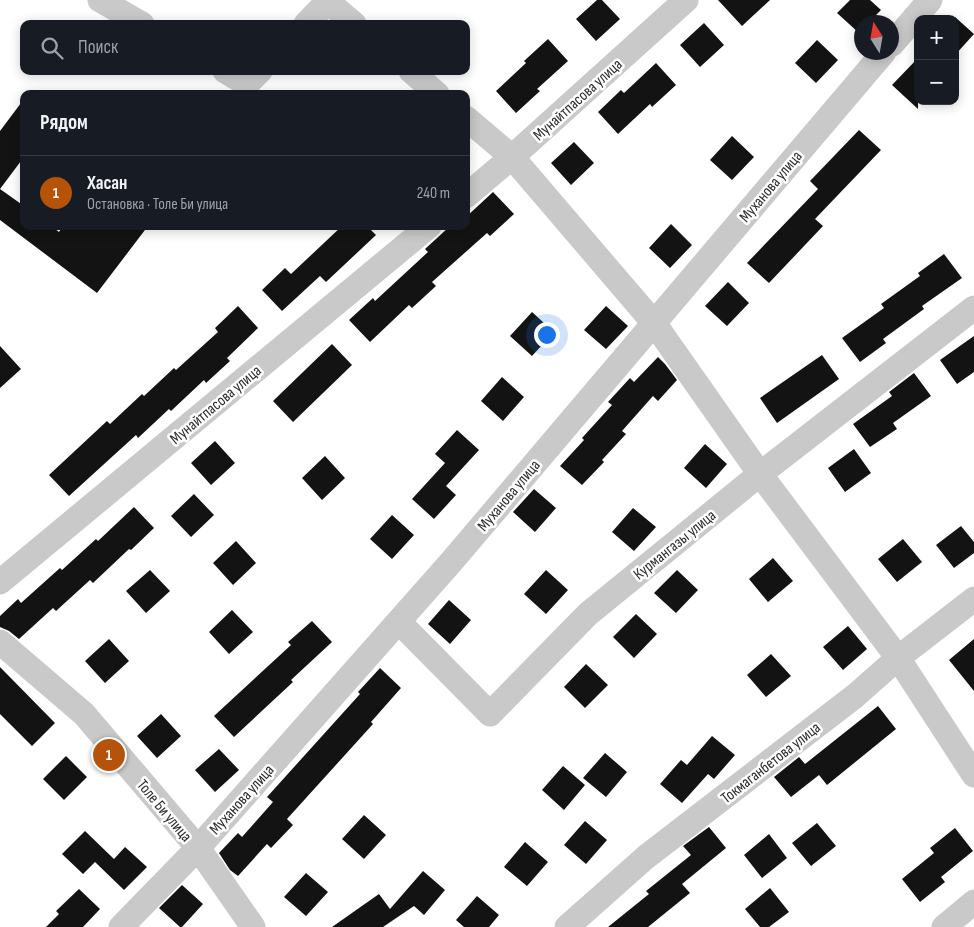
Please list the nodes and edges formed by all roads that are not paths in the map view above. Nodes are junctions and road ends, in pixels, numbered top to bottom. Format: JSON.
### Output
{"nodes":[{"id":1,"x":100,"y":0,"type":"edge"},
{"id":2,"x":328,"y":0,"type":"edge"},
{"id":3,"x":686,"y":0,"type":"edge"},
{"id":4,"x":930,"y":0,"type":"edge"},
{"id":5,"x":135,"y":20,"type":"edge"},
{"id":6,"x":310,"y":20,"type":"edge"},
{"id":7,"x":350,"y":20,"type":"edge"},
{"id":8,"x":899,"y":36,"type":"edge"},
{"id":9,"x":877,"y":60,"type":"edge"},
{"id":10,"x":232,"y":75,"type":"edge"},
{"id":11,"x":256,"y":75,"type":"edge"},
{"id":12,"x":415,"y":75,"type":"edge"},
{"id":13,"x":432,"y":90,"type":"edge"},
{"id":14,"x":470,"y":121,"type":"edge"},
{"id":15,"x":512,"y":158,"type":"junction"},
{"id":16,"x":470,"y":193,"type":"edge"},
{"id":17,"x":424,"y":230,"type":"edge"},
{"id":18,"x":974,"y":308,"type":"edge"},
{"id":19,"x":654,"y":323,"type":"junction"},
{"id":20,"x":760,"y":474,"type":"junction"},
{"id":21,"x":0,"y":582,"type":"edge"},
{"id":22,"x":974,"y":599,"type":"edge"},
{"id":23,"x":398,"y":622,"type":"junction"},
{"id":24,"x":0,"y":642,"type":"edge"},
{"id":25,"x":898,"y":658,"type":"junction"},
{"id":26,"x":974,"y":775,"type":"edge"},
{"id":27,"x":198,"y":848,"type":"junction"},
{"id":28,"x":974,"y":902,"type":"edge"},
{"id":29,"x":121,"y":927,"type":"edge"},
{"id":30,"x":254,"y":927,"type":"edge"},
{"id":31,"x":567,"y":927,"type":"edge"},
{"id":32,"x":944,"y":927,"type":"edge"}],
"edges":[{"from":1,"to":5,"type":"street"},
{"from":2,"to":6,"type":"street"},
{"from":2,"to":7,"type":"street"},
{"from":3,"to":15,"type":"street","name":"Мунайтпасова улица"},
{"from":4,"to":8,"type":"street"},
{"from":9,"to":19,"type":"street","name":"Муханова улица"},
{"from":10,"to":11,"type":"street"},
{"from":12,"to":13,"type":"street"},
{"from":14,"to":15,"type":"street"},
{"from":15,"to":16,"type":"street","name":"Мунайтпасова улица"},
{"from":15,"to":19,"type":"street"},
{"from":17,"to":21,"type":"street","name":"Мунайтпасова улица"},
{"from":18,"to":20,"type":"street","name":"Курмангазы улица"},
{"from":19,"to":20,"type":"street"},
{"from":19,"to":23,"type":"street","name":"Муханова улица"},
{"from":20,"to":23,"type":"street","name":"Курмангазы улица"},
{"from":20,"to":25,"type":"street"},
{"from":22,"to":25,"type":"street","name":"Токмаганбетова улица"},
{"from":23,"to":27,"type":"street","name":"Муханова улица"},
{"from":24,"to":27,"type":"street","name":"Толе Би улица"},
{"from":25,"to":26,"type":"street"},
{"from":25,"to":31,"type":"street","name":"Токмаганбетова улица"},
{"from":27,"to":29,"type":"street","name":"Муханова улица"},
{"from":27,"to":30,"type":"street","name":"Толе Би улица"},
{"from":28,"to":32,"type":"street"}]}
